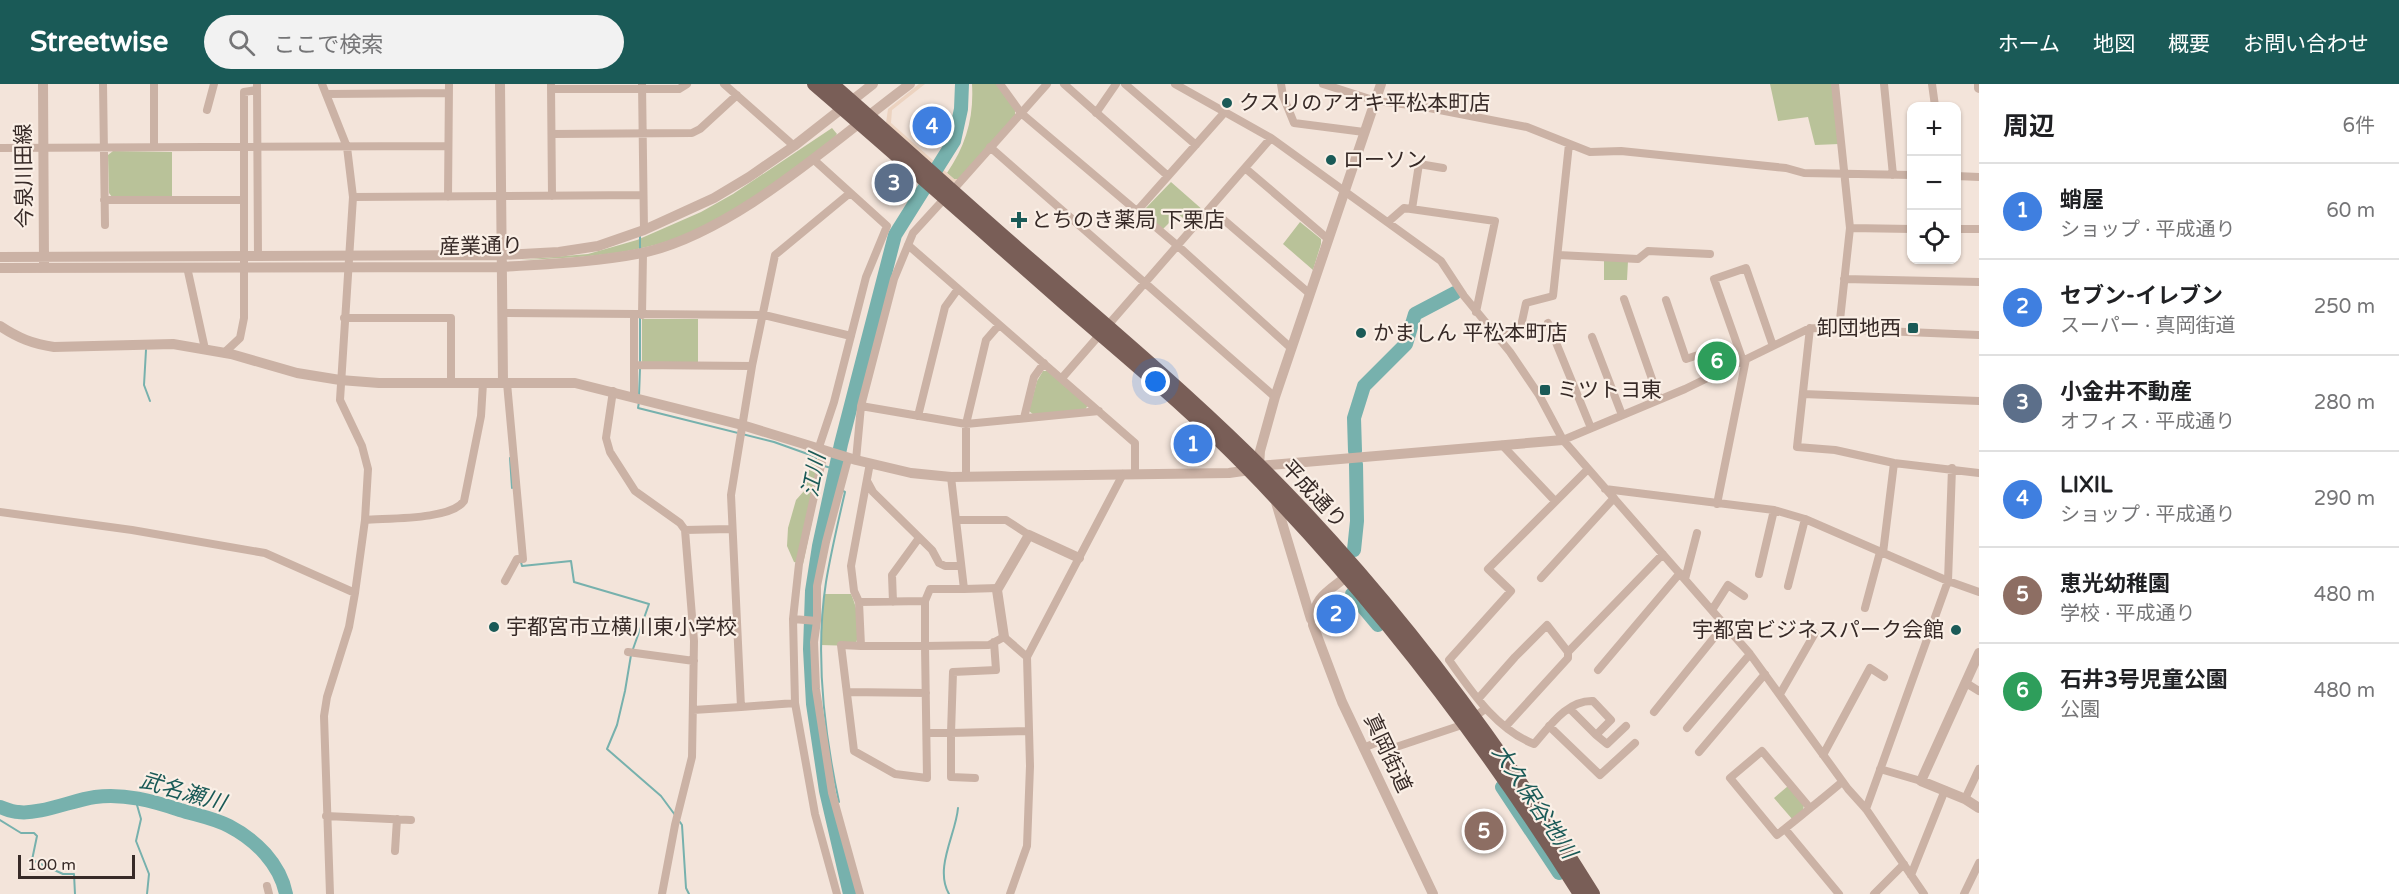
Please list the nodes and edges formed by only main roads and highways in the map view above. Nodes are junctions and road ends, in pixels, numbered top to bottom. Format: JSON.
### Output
{"nodes":[{"id":1,"x":814,"y":84,"type":"edge"},
{"id":2,"x":832,"y":84,"type":"edge"},
{"id":3,"x":847,"y":104,"type":"junction"},
{"id":4,"x":1254,"y":468,"type":"junction"},
{"id":5,"x":1351,"y":573,"type":"junction"},
{"id":6,"x":1475,"y":716,"type":"junction"},
{"id":7,"x":1580,"y":894,"type":"edge"},
{"id":8,"x":1593,"y":894,"type":"edge"}],
"edges":[{"from":1,"to":3,"type":"main road"},
{"from":2,"to":3,"type":"main road"},
{"from":3,"to":4,"type":"main road","name":"平成通り"},
{"from":4,"to":5,"type":"main road","name":"平成通り"},
{"from":4,"to":5,"type":"main road","name":"平成通り"},
{"from":5,"to":6,"type":"main road","name":"平成通り"},
{"from":6,"to":7,"type":"main road","name":"平成通り"},
{"from":6,"to":8,"type":"main road","name":"平成通り"}]}
